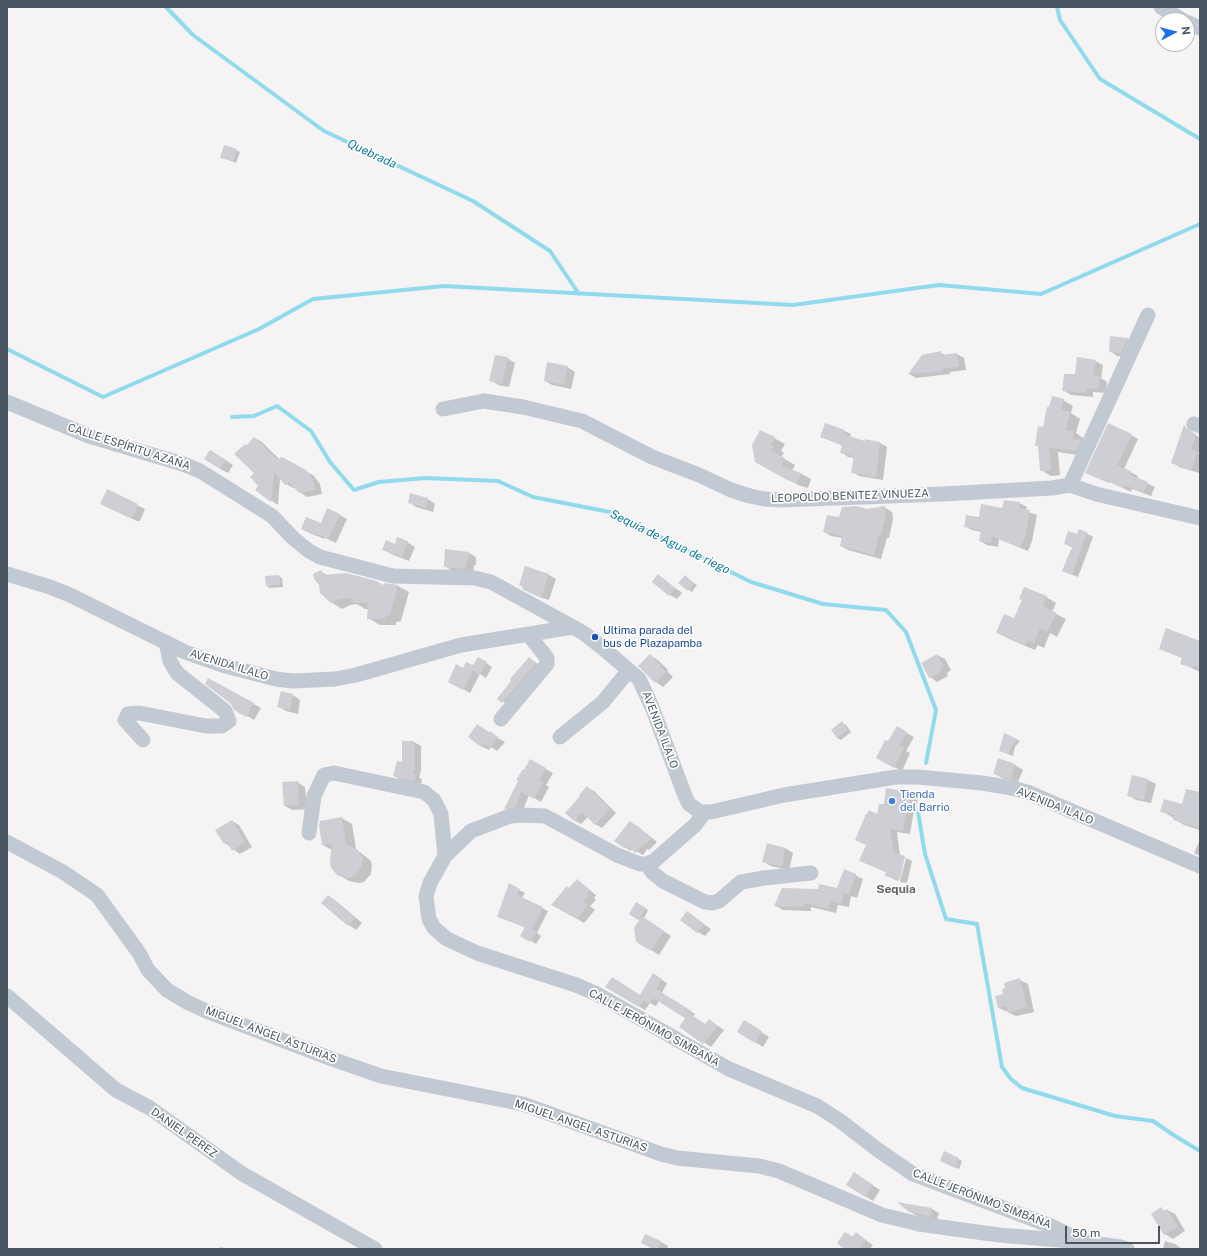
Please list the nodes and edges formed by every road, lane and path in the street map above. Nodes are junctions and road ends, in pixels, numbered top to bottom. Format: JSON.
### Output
{"nodes":[{"id":1,"x":1148,"y":315,"type":"dead end"},
{"id":2,"x":7,"y":402,"type":"edge"},
{"id":3,"x":443,"y":409,"type":"dead end"},
{"id":4,"x":1070,"y":485,"type":"junction"},
{"id":5,"x":1200,"y":518,"type":"edge"},
{"id":6,"x":7,"y":574,"type":"edge"},
{"id":7,"x":573,"y":627,"type":"junction"},
{"id":8,"x":528,"y":634,"type":"junction"},
{"id":9,"x":166,"y":642,"type":"junction"},
{"id":10,"x":629,"y":670,"type":"junction"},
{"id":11,"x":501,"y":719,"type":"dead end"},
{"id":12,"x":560,"y":737,"type":"dead end"},
{"id":13,"x":143,"y":740,"type":"dead end"},
{"id":14,"x":705,"y":812,"type":"junction"},
{"id":15,"x":309,"y":833,"type":"dead end"},
{"id":16,"x":7,"y":842,"type":"edge"},
{"id":17,"x":445,"y":856,"type":"junction"},
{"id":18,"x":646,"y":864,"type":"junction"},
{"id":19,"x":1200,"y":866,"type":"edge"},
{"id":20,"x":811,"y":872,"type":"dead end"},
{"id":21,"x":7,"y":996,"type":"edge"},
{"id":22,"x":1084,"y":1242,"type":"junction"},
{"id":23,"x":1123,"y":1248,"type":"edge"},
{"id":24,"x":375,"y":1249,"type":"edge"}],
"edges":[{"from":1,"to":4,"type":"street"},
{"from":2,"to":7,"type":"street","name":"CALLE ESPÍRITU AZAÑA"},
{"from":3,"to":4,"type":"street","name":"LEOPOLDO BENITEZ VINUEZA"},
{"from":4,"to":5,"type":"street","name":"LEOPOLDO BENITEZ VINUEZA"},
{"from":6,"to":9,"type":"street","name":"AVENIDA ILALO"},
{"from":7,"to":8,"type":"street","name":"AVENIDA ILALO"},
{"from":7,"to":10,"type":"street","name":"AVENIDA ILALO"},
{"from":8,"to":9,"type":"street","name":"AVENIDA ILALO"},
{"from":8,"to":11,"type":"street"},
{"from":9,"to":13,"type":"street"},
{"from":10,"to":12,"type":"street"},
{"from":10,"to":14,"type":"street","name":"AVENIDA ILALO"},
{"from":14,"to":18,"type":"street"},
{"from":14,"to":19,"type":"street","name":"AVENIDA ILALO"},
{"from":15,"to":17,"type":"street"},
{"from":16,"to":22,"type":"street","name":"MIGUEL ANGEL ASTURIAS"},
{"from":17,"to":18,"type":"street","name":"CALLE JERÓNIMO SIMBAÑA"},
{"from":17,"to":22,"type":"street","name":"CALLE JERÓNIMO SIMBAÑA"},
{"from":18,"to":20,"type":"street"},
{"from":21,"to":24,"type":"street","name":"DANIEL PEREZ"},
{"from":22,"to":23,"type":"street","name":"MIGUEL ANGEL ASTURIAS"}]}
